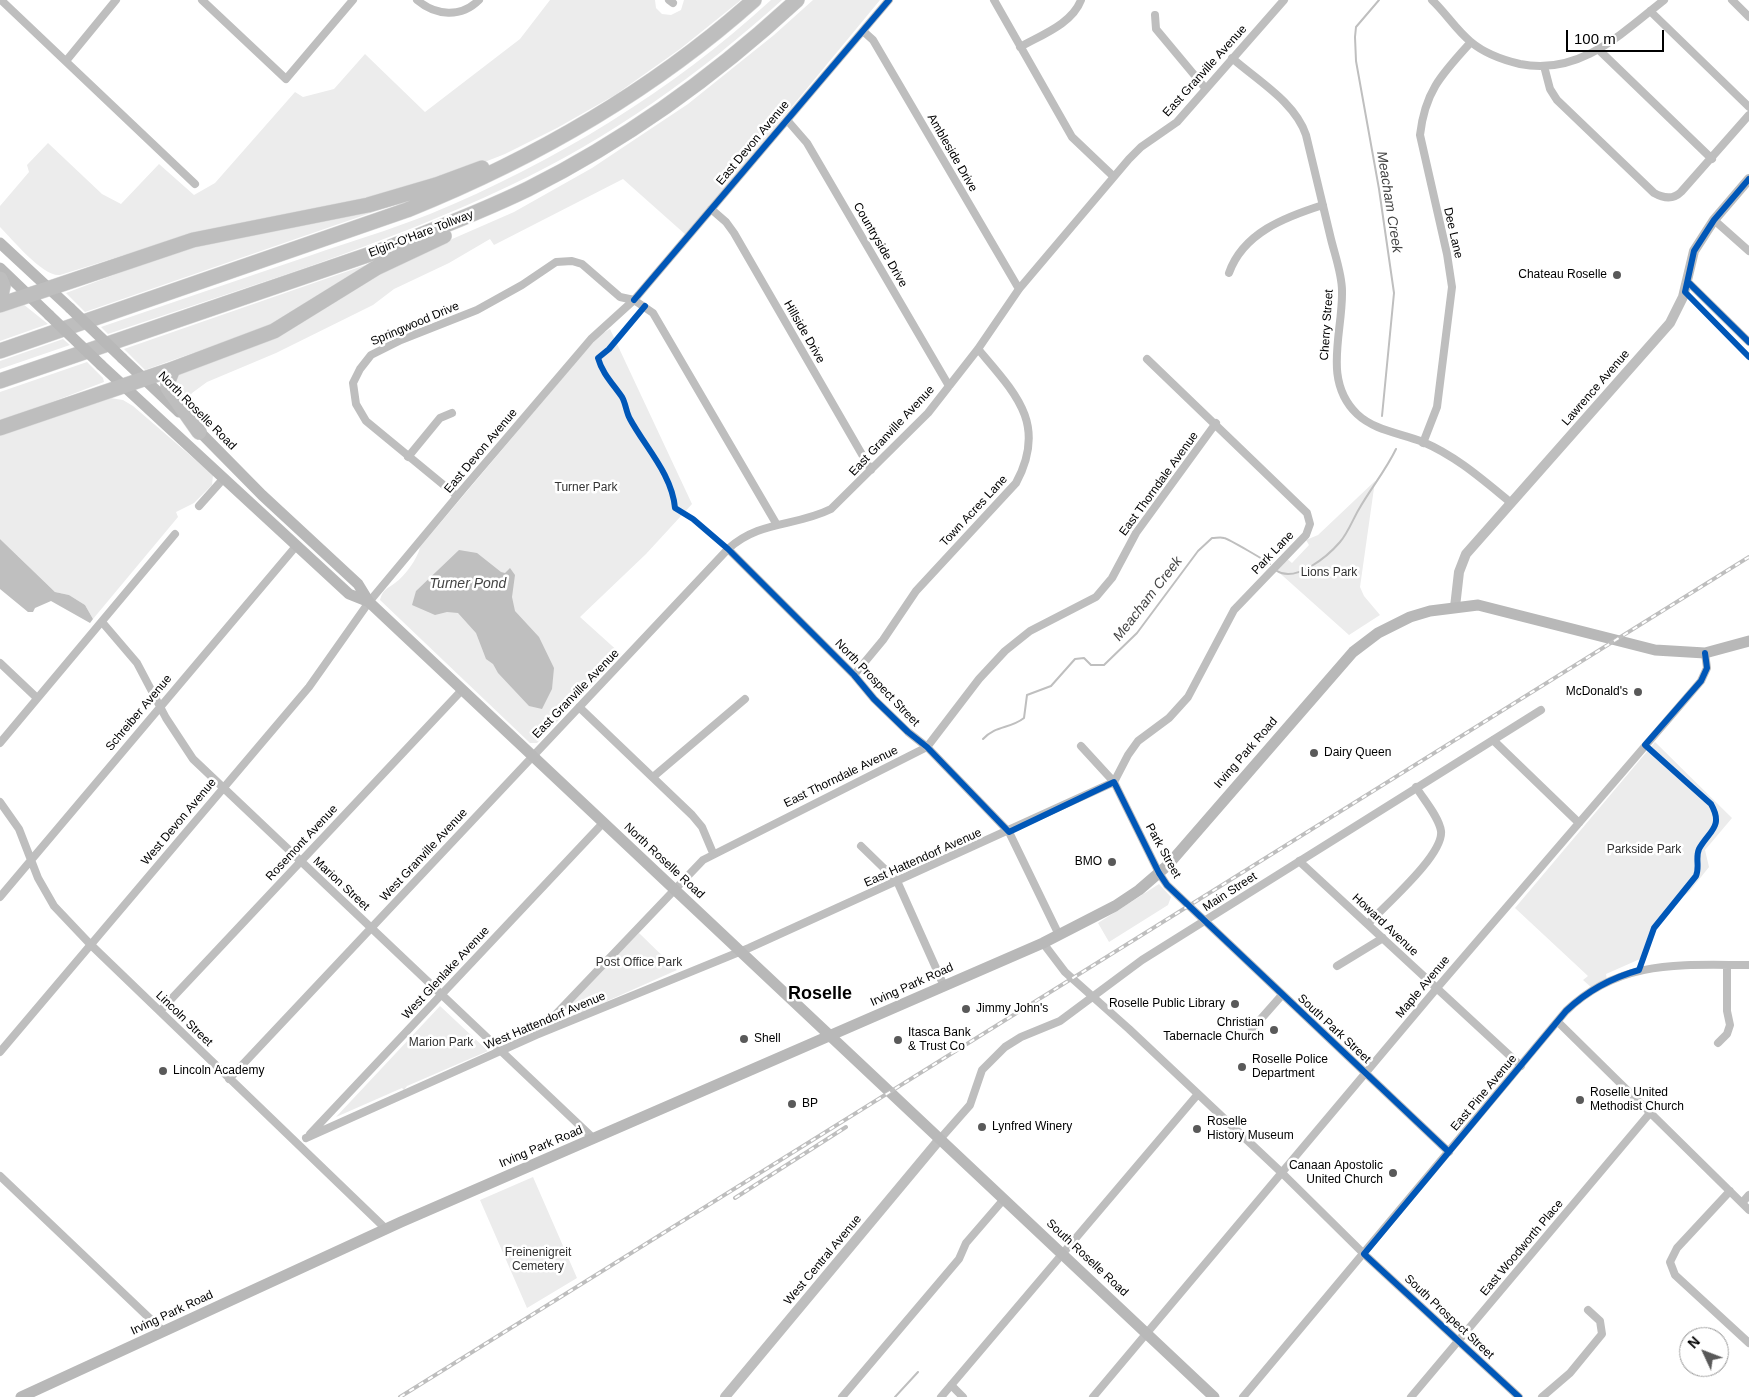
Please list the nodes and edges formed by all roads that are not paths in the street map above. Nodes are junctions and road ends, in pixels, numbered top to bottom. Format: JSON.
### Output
{"nodes":[{"id":1,"x":0,"y":0,"type":"edge"},
{"id":2,"x":116,"y":0,"type":"edge"},
{"id":3,"x":202,"y":0,"type":"edge"},
{"id":4,"x":354,"y":0,"type":"edge"},
{"id":5,"x":417,"y":0,"type":"edge"},
{"id":6,"x":480,"y":0,"type":"edge"},
{"id":7,"x":754,"y":0,"type":"edge"},
{"id":8,"x":797,"y":0,"type":"edge"},
{"id":9,"x":888,"y":0,"type":"edge"},
{"id":10,"x":994,"y":0,"type":"edge"},
{"id":11,"x":1081,"y":0,"type":"edge"},
{"id":12,"x":1284,"y":0,"type":"edge"},
{"id":13,"x":1432,"y":0,"type":"edge"},
{"id":14,"x":1664,"y":0,"type":"edge"},
{"id":15,"x":1732,"y":0,"type":"edge"},
{"id":16,"x":1650,"y":11,"type":"junction"},
{"id":17,"x":1156,"y":15,"type":"dead end"},
{"id":18,"x":1749,"y":17,"type":"edge"},
{"id":19,"x":863,"y":31,"type":"junction"},
{"id":20,"x":1472,"y":42,"type":"junction"},
{"id":21,"x":1020,"y":47,"type":"junction"},
{"id":22,"x":1599,"y":50,"type":"junction"},
{"id":23,"x":1232,"y":58,"type":"junction"},
{"id":24,"x":66,"y":61,"type":"junction"},
{"id":25,"x":1544,"y":66,"type":"junction"},
{"id":26,"x":1206,"y":89,"type":"junction"},
{"id":27,"x":1749,"y":107,"type":"edge"},
{"id":28,"x":1749,"y":115,"type":"edge"},
{"id":29,"x":787,"y":120,"type":"junction"},
{"id":30,"x":540,"y":149,"type":"junction"},
{"id":31,"x":1712,"y":159,"type":"junction"},
{"id":32,"x":1113,"y":176,"type":"junction"},
{"id":33,"x":1749,"y":179,"type":"edge"},
{"id":34,"x":195,"y":184,"type":"dead end"},
{"id":35,"x":529,"y":188,"type":"junction"},
{"id":36,"x":1323,"y":205,"type":"junction"},
{"id":37,"x":711,"y":210,"type":"junction"},
{"id":38,"x":1714,"y":220,"type":"junction"},
{"id":39,"x":0,"y":243,"type":"edge"},
{"id":40,"x":1749,"y":252,"type":"edge"},
{"id":41,"x":0,"y":268,"type":"edge"},
{"id":42,"x":1229,"y":274,"type":"dead end"},
{"id":43,"x":0,"y":279,"type":"edge"},
{"id":44,"x":1688,"y":282,"type":"junction"},
{"id":45,"x":48,"y":288,"type":"junction"},
{"id":46,"x":1019,"y":289,"type":"junction"},
{"id":47,"x":28,"y":295,"type":"junction"},
{"id":48,"x":0,"y":300,"type":"edge"},
{"id":49,"x":634,"y":300,"type":"junction"},
{"id":50,"x":0,"y":305,"type":"edge"},
{"id":51,"x":1749,"y":342,"type":"edge"},
{"id":52,"x":978,"y":349,"type":"junction"},
{"id":53,"x":0,"y":351,"type":"edge"},
{"id":54,"x":1147,"y":359,"type":"dead end"},
{"id":55,"x":173,"y":369,"type":"junction"},
{"id":56,"x":144,"y":378,"type":"junction"},
{"id":57,"x":0,"y":381,"type":"edge"},
{"id":58,"x":124,"y":385,"type":"junction"},
{"id":59,"x":949,"y":386,"type":"junction"},
{"id":60,"x":452,"y":413,"type":"dead end"},
{"id":61,"x":1216,"y":423,"type":"junction"},
{"id":62,"x":0,"y":428,"type":"edge"},
{"id":63,"x":200,"y":432,"type":"junction"},
{"id":64,"x":1423,"y":442,"type":"junction"},
{"id":65,"x":408,"y":457,"type":"junction"},
{"id":66,"x":872,"y":470,"type":"junction"},
{"id":67,"x":224,"y":478,"type":"junction"},
{"id":68,"x":457,"y":496,"type":"junction"},
{"id":69,"x":1510,"y":502,"type":"junction"},
{"id":70,"x":199,"y":506,"type":"dead end"},
{"id":71,"x":777,"y":525,"type":"junction"},
{"id":72,"x":175,"y":534,"type":"dead end"},
{"id":73,"x":297,"y":546,"type":"junction"},
{"id":74,"x":728,"y":549,"type":"junction"},
{"id":75,"x":369,"y":602,"type":"junction"},
{"id":76,"x":1455,"y":607,"type":"junction"},
{"id":77,"x":102,"y":622,"type":"junction"},
{"id":78,"x":1749,"y":641,"type":"edge"},
{"id":79,"x":1705,"y":653,"type":"junction"},
{"id":80,"x":0,"y":663,"type":"edge"},
{"id":81,"x":854,"y":675,"type":"junction"},
{"id":82,"x":462,"y":690,"type":"junction"},
{"id":83,"x":37,"y":698,"type":"junction"},
{"id":84,"x":746,"y":699,"type":"dead end"},
{"id":85,"x":160,"y":705,"type":"junction"},
{"id":86,"x":579,"y":707,"type":"junction"},
{"id":87,"x":1541,"y":710,"type":"dead end"},
{"id":88,"x":1493,"y":740,"type":"junction"},
{"id":89,"x":0,"y":743,"type":"edge"},
{"id":90,"x":1081,"y":746,"type":"dead end"},
{"id":91,"x":927,"y":747,"type":"junction"},
{"id":92,"x":532,"y":756,"type":"junction"},
{"id":93,"x":652,"y":777,"type":"junction"},
{"id":94,"x":1114,"y":782,"type":"junction"},
{"id":95,"x":223,"y":788,"type":"junction"},
{"id":96,"x":1416,"y":788,"type":"junction"},
{"id":97,"x":0,"y":802,"type":"edge"},
{"id":98,"x":603,"y":823,"type":"junction"},
{"id":99,"x":1578,"y":823,"type":"junction"},
{"id":100,"x":1010,"y":832,"type":"junction"},
{"id":101,"x":861,"y":846,"type":"dead end"},
{"id":102,"x":713,"y":853,"type":"junction"},
{"id":103,"x":32,"y":859,"type":"junction"},
{"id":104,"x":300,"y":861,"type":"junction"},
{"id":105,"x":1299,"y":861,"type":"junction"},
{"id":106,"x":1159,"y":873,"type":"junction"},
{"id":107,"x":897,"y":882,"type":"junction"},
{"id":108,"x":674,"y":890,"type":"junction"},
{"id":109,"x":0,"y":897,"type":"edge"},
{"id":110,"x":1204,"y":922,"type":"junction"},
{"id":111,"x":1368,"y":924,"type":"junction"},
{"id":112,"x":371,"y":928,"type":"junction"},
{"id":113,"x":1058,"y":935,"type":"junction"},
{"id":114,"x":1383,"y":938,"type":"junction"},
{"id":115,"x":1043,"y":943,"type":"junction"},
{"id":116,"x":90,"y":944,"type":"junction"},
{"id":117,"x":740,"y":952,"type":"junction"},
{"id":118,"x":1727,"y":965,"type":"junction"},
{"id":119,"x":1749,"y":965,"type":"edge"},
{"id":120,"x":1337,"y":966,"type":"dead end"},
{"id":121,"x":944,"y":986,"type":"junction"},
{"id":122,"x":1437,"y":988,"type":"junction"},
{"id":123,"x":442,"y":995,"type":"junction"},
{"id":124,"x":1282,"y":995,"type":"junction"},
{"id":125,"x":1093,"y":998,"type":"junction"},
{"id":126,"x":160,"y":1011,"type":"junction"},
{"id":127,"x":1558,"y":1022,"type":"junction"},
{"id":128,"x":1252,"y":1028,"type":"dead end"},
{"id":129,"x":536,"y":1035,"type":"junction"},
{"id":130,"x":831,"y":1036,"type":"junction"},
{"id":131,"x":1718,"y":1043,"type":"dead end"},
{"id":132,"x":503,"y":1051,"type":"junction"},
{"id":133,"x":0,"y":1052,"type":"edge"},
{"id":134,"x":1521,"y":1066,"type":"junction"},
{"id":135,"x":1365,"y":1073,"type":"junction"},
{"id":136,"x":230,"y":1078,"type":"junction"},
{"id":137,"x":1198,"y":1094,"type":"junction"},
{"id":138,"x":1650,"y":1112,"type":"junction"},
{"id":139,"x":306,"y":1138,"type":"junction"},
{"id":140,"x":594,"y":1139,"type":"junction"},
{"id":141,"x":940,"y":1139,"type":"junction"},
{"id":142,"x":299,"y":1146,"type":"junction"},
{"id":143,"x":1449,"y":1152,"type":"junction"},
{"id":144,"x":1282,"y":1172,"type":"junction"},
{"id":145,"x":0,"y":1176,"type":"edge"},
{"id":146,"x":1730,"y":1192,"type":"junction"},
{"id":147,"x":1749,"y":1195,"type":"edge"},
{"id":148,"x":1004,"y":1199,"type":"junction"},
{"id":149,"x":1742,"y":1203,"type":"junction"},
{"id":150,"x":1749,"y":1210,"type":"edge"},
{"id":151,"x":386,"y":1229,"type":"junction"},
{"id":152,"x":1062,"y":1254,"type":"junction"},
{"id":153,"x":1364,"y":1254,"type":"junction"},
{"id":154,"x":1588,"y":1310,"type":"dead end"},
{"id":155,"x":164,"y":1332,"type":"junction"},
{"id":156,"x":1147,"y":1334,"type":"junction"},
{"id":157,"x":1458,"y":1341,"type":"junction"},
{"id":158,"x":1749,"y":1343,"type":"edge"},
{"id":159,"x":951,"y":1385,"type":"junction"},
{"id":160,"x":21,"y":1397,"type":"edge"},
{"id":161,"x":725,"y":1397,"type":"edge"},
{"id":162,"x":842,"y":1397,"type":"edge"},
{"id":163,"x":941,"y":1397,"type":"edge"},
{"id":164,"x":963,"y":1397,"type":"edge"},
{"id":165,"x":1093,"y":1397,"type":"edge"},
{"id":166,"x":1214,"y":1397,"type":"edge"},
{"id":167,"x":1243,"y":1397,"type":"edge"},
{"id":168,"x":1411,"y":1397,"type":"edge"},
{"id":169,"x":1519,"y":1397,"type":"edge"},
{"id":170,"x":1542,"y":1397,"type":"edge"}],
"edges":[{"from":1,"to":24,"type":"street"},
{"from":2,"to":24,"type":"street"},
{"from":3,"to":4,"type":"street"},
{"from":5,"to":6,"type":"street"},
{"from":7,"to":30,"type":"highway"},
{"from":8,"to":35,"type":"highway","name":"Elgin-O'Hare Tollway"},
{"from":9,"to":19,"type":"street","name":"East Devon Avenue"},
{"from":10,"to":21,"type":"street"},
{"from":11,"to":21,"type":"street"},
{"from":12,"to":23,"type":"street","name":"East Granville Avenue"},
{"from":13,"to":20,"type":"street"},
{"from":14,"to":16,"type":"street"},
{"from":15,"to":18,"type":"street"},
{"from":16,"to":22,"type":"street"},
{"from":16,"to":27,"type":"street"},
{"from":17,"to":26,"type":"street"},
{"from":19,"to":29,"type":"street","name":"East Devon Avenue"},
{"from":19,"to":46,"type":"street","name":"Ambleside Drive"},
{"from":20,"to":25,"type":"street"},
{"from":20,"to":64,"type":"street","name":"Dee Lane"},
{"from":21,"to":32,"type":"street"},
{"from":22,"to":25,"type":"street"},
{"from":22,"to":31,"type":"street"},
{"from":23,"to":26,"type":"street","name":"East Granville Avenue"},
{"from":23,"to":36,"type":"street","name":"Cherry Street"},
{"from":24,"to":34,"type":"street"},
{"from":25,"to":31,"type":"street"},
{"from":26,"to":32,"type":"street","name":"East Granville Avenue"},
{"from":28,"to":31,"type":"street"},
{"from":29,"to":37,"type":"street","name":"East Devon Avenue"},
{"from":29,"to":59,"type":"street","name":"Countryside Drive"},
{"from":30,"to":45,"type":"highway"},
{"from":30,"to":53,"type":"highway"},
{"from":32,"to":46,"type":"street","name":"East Granville Avenue"},
{"from":33,"to":38,"type":"street","name":"Lawrence Avenue"},
{"from":35,"to":55,"type":"highway"},
{"from":35,"to":57,"type":"highway","name":"Elgin-O'Hare Tollway"},
{"from":36,"to":42,"type":"street"},
{"from":36,"to":64,"type":"street","name":"Cherry Street"},
{"from":37,"to":49,"type":"street","name":"East Devon Avenue"},
{"from":37,"to":66,"type":"street","name":"Hillside Drive"},
{"from":38,"to":40,"type":"street"},
{"from":38,"to":44,"type":"street","name":"Lawrence Avenue"},
{"from":39,"to":45,"type":"main road","name":"North Roselle Road"},
{"from":41,"to":47,"type":"main road","name":"North Roselle Road"},
{"from":43,"to":48,"type":"highway"},
{"from":44,"to":51,"type":"street"},
{"from":44,"to":69,"type":"street","name":"Lawrence Avenue"},
{"from":45,"to":47,"type":"highway"},
{"from":45,"to":56,"type":"main road","name":"North Roselle Road","bridge":true},
{"from":46,"to":52,"type":"street","name":"East Granville Avenue"},
{"from":47,"to":50,"type":"highway"},
{"from":47,"to":58,"type":"main road","name":"North Roselle Road","bridge":true},
{"from":49,"to":65,"type":"street","name":"Springwood Drive"},
{"from":49,"to":68,"type":"street","name":"East Devon Avenue"},
{"from":49,"to":71,"type":"street","name":"Springwood Drive"},
{"from":52,"to":59,"type":"street","name":"East Granville Avenue"},
{"from":52,"to":81,"type":"street","name":"Town Acres Lane"},
{"from":54,"to":61,"type":"street","name":"Park Lane"},
{"from":55,"to":56,"type":"highway"},
{"from":55,"to":63,"type":"highway"},
{"from":56,"to":58,"type":"highway"},
{"from":56,"to":63,"type":"main road","name":"North Roselle Road"},
{"from":58,"to":62,"type":"highway"},
{"from":58,"to":67,"type":"main road","name":"North Roselle Road"},
{"from":59,"to":66,"type":"street","name":"East Granville Avenue"},
{"from":60,"to":65,"type":"street"},
{"from":61,"to":91,"type":"street","name":"East Thorndale Avenue"},
{"from":61,"to":94,"type":"street","name":"Park Lane"},
{"from":63,"to":75,"type":"main road","name":"North Roselle Road"},
{"from":64,"to":69,"type":"street","name":"Cherry Street"},
{"from":65,"to":68,"type":"street","name":"Springwood Drive"},
{"from":66,"to":71,"type":"street","name":"East Granville Avenue"},
{"from":67,"to":70,"type":"street"},
{"from":67,"to":73,"type":"main road","name":"North Roselle Road"},
{"from":68,"to":75,"type":"street","name":"East Devon Avenue"},
{"from":69,"to":76,"type":"street","name":"Lawrence Avenue"},
{"from":71,"to":74,"type":"street","name":"East Granville Avenue"},
{"from":72,"to":77,"type":"street"},
{"from":73,"to":75,"type":"main road","name":"North Roselle Road"},
{"from":73,"to":85,"type":"street","name":"Schreiber Avenue"},
{"from":74,"to":81,"type":"street","name":"North Prospect Street"},
{"from":74,"to":86,"type":"street","name":"East Granville Avenue"},
{"from":75,"to":82,"type":"main road","name":"North Roselle Road"},
{"from":75,"to":95,"type":"street","name":"West Devon Avenue"},
{"from":76,"to":79,"type":"main road","name":"Irving Park Road"},
{"from":76,"to":106,"type":"main road","name":"Irving Park Road"},
{"from":77,"to":83,"type":"street"},
{"from":77,"to":85,"type":"street","name":"Marion Street"},
{"from":78,"to":79,"type":"main road","name":"Irving Park Road"},
{"from":79,"to":99,"type":"street","name":"Maple Avenue"},
{"from":80,"to":83,"type":"street"},
{"from":81,"to":91,"type":"street","name":"North Prospect Street"},
{"from":82,"to":92,"type":"main road","name":"North Roselle Road"},
{"from":82,"to":104,"type":"street","name":"Rosemont Avenue"},
{"from":83,"to":89,"type":"street"},
{"from":84,"to":93,"type":"street"},
{"from":85,"to":95,"type":"street","name":"Marion Street"},
{"from":85,"to":103,"type":"street","name":"Schreiber Avenue"},
{"from":86,"to":92,"type":"street","name":"East Granville Avenue"},
{"from":86,"to":93,"type":"street"},
{"from":87,"to":88,"type":"street","name":"Main Street"},
{"from":88,"to":96,"type":"street","name":"Main Street"},
{"from":88,"to":99,"type":"street"},
{"from":90,"to":94,"type":"street","name":"Park Street"},
{"from":91,"to":100,"type":"street","name":"North Prospect Street"},
{"from":91,"to":102,"type":"street","name":"East Thorndale Avenue"},
{"from":92,"to":98,"type":"main road","name":"North Roselle Road"},
{"from":92,"to":112,"type":"street","name":"West Granville Avenue"},
{"from":93,"to":102,"type":"street"},
{"from":94,"to":100,"type":"street","name":"East Hattendorf Avenue"},
{"from":94,"to":106,"type":"street","name":"Park Street"},
{"from":95,"to":104,"type":"street","name":"Marion Street"},
{"from":95,"to":116,"type":"street","name":"West Devon Avenue"},
{"from":96,"to":105,"type":"street","name":"Main Street"},
{"from":96,"to":111,"type":"street"},
{"from":97,"to":103,"type":"street","name":"Lincoln Street"},
{"from":98,"to":108,"type":"main road","name":"North Roselle Road"},
{"from":98,"to":123,"type":"street","name":"West Glenlake Avenue"},
{"from":99,"to":122,"type":"street","name":"Maple Avenue"},
{"from":100,"to":107,"type":"street","name":"East Hattendorf Avenue"},
{"from":100,"to":113,"type":"street","name":"North Prospect Street"},
{"from":101,"to":107,"type":"street"},
{"from":102,"to":108,"type":"street","name":"East Thorndale Avenue"},
{"from":103,"to":109,"type":"street","name":"Schreiber Avenue"},
{"from":103,"to":116,"type":"street","name":"Lincoln Street"},
{"from":104,"to":112,"type":"street","name":"Marion Street"},
{"from":104,"to":126,"type":"street","name":"Rosemont Avenue"},
{"from":105,"to":110,"type":"street","name":"Main Street"},
{"from":105,"to":111,"type":"street","name":"Howard Avenue"},
{"from":106,"to":110,"type":"street","name":"Park Street"},
{"from":106,"to":113,"type":"main road","name":"Irving Park Road"},
{"from":107,"to":117,"type":"street","name":"East Hattendorf Avenue"},
{"from":107,"to":121,"type":"street"},
{"from":108,"to":117,"type":"main road","name":"North Roselle Road"},
{"from":108,"to":129,"type":"street","name":"East Thorndale Avenue"},
{"from":110,"to":124,"type":"street","name":"South Park Street"},
{"from":110,"to":125,"type":"street","name":"Main Street"},
{"from":111,"to":114,"type":"street","name":"Howard Avenue"},
{"from":112,"to":123,"type":"street","name":"Marion Street"},
{"from":112,"to":136,"type":"street","name":"West Granville Avenue"},
{"from":113,"to":115,"type":"main road","name":"Irving Park Road"},
{"from":114,"to":120,"type":"street"},
{"from":114,"to":122,"type":"street","name":"Howard Avenue"},
{"from":115,"to":121,"type":"main road","name":"Irving Park Road"},
{"from":115,"to":125,"type":"street","name":"South Prospect Street"},
{"from":116,"to":126,"type":"street","name":"Lincoln Street"},
{"from":116,"to":133,"type":"street","name":"West Devon Avenue"},
{"from":117,"to":129,"type":"street","name":"West Hattendorf Avenue"},
{"from":117,"to":130,"type":"main road","name":"North Roselle Road"},
{"from":118,"to":119,"type":"street","name":"East Pine Avenue"},
{"from":118,"to":127,"type":"street","name":"East Pine Avenue"},
{"from":118,"to":131,"type":"street"},
{"from":121,"to":130,"type":"main road","name":"Irving Park Road"},
{"from":122,"to":134,"type":"street","name":"Howard Avenue"},
{"from":122,"to":135,"type":"street","name":"Maple Avenue"},
{"from":123,"to":132,"type":"street","name":"Marion Street"},
{"from":123,"to":139,"type":"street","name":"West Glenlake Avenue"},
{"from":124,"to":128,"type":"street"},
{"from":124,"to":135,"type":"street","name":"South Park Street"},
{"from":125,"to":137,"type":"street","name":"South Prospect Street"},
{"from":125,"to":141,"type":"street","name":"Main Street"},
{"from":126,"to":136,"type":"street","name":"Lincoln Street"},
{"from":127,"to":134,"type":"street","name":"East Pine Avenue"},
{"from":127,"to":138,"type":"street"},
{"from":129,"to":132,"type":"street","name":"West Hattendorf Avenue"},
{"from":130,"to":140,"type":"main road","name":"Irving Park Road"},
{"from":130,"to":141,"type":"main road","name":"North Roselle Road"},
{"from":132,"to":139,"type":"street","name":"West Hattendorf Avenue"},
{"from":132,"to":140,"type":"street","name":"Marion Street"},
{"from":134,"to":143,"type":"street","name":"East Pine Avenue"},
{"from":135,"to":143,"type":"street","name":"South Park Street"},
{"from":135,"to":144,"type":"street","name":"Maple Avenue"},
{"from":136,"to":142,"type":"street","name":"Lincoln Street"},
{"from":137,"to":144,"type":"street","name":"South Prospect Street"},
{"from":137,"to":152,"type":"street"},
{"from":138,"to":146,"type":"street"},
{"from":138,"to":157,"type":"street","name":"East Woodworth Place"},
{"from":139,"to":142,"type":"street","name":"West Glenlake Avenue"},
{"from":140,"to":151,"type":"main road","name":"Irving Park Road"},
{"from":141,"to":148,"type":"main road","name":"South Roselle Road"},
{"from":141,"to":161,"type":"street","name":"West Central Avenue"},
{"from":142,"to":151,"type":"street","name":"Lincoln Street"},
{"from":143,"to":153,"type":"street","name":"East Pine Avenue"},
{"from":144,"to":153,"type":"street","name":"South Prospect Street"},
{"from":144,"to":156,"type":"street","name":"Maple Avenue"},
{"from":145,"to":155,"type":"street"},
{"from":146,"to":149,"type":"street"},
{"from":146,"to":158,"type":"street"},
{"from":147,"to":149,"type":"street"},
{"from":148,"to":152,"type":"main road","name":"South Roselle Road"},
{"from":148,"to":162,"type":"street"},
{"from":149,"to":150,"type":"street"},
{"from":151,"to":155,"type":"main road","name":"Irving Park Road"},
{"from":152,"to":156,"type":"main road","name":"South Roselle Road"},
{"from":152,"to":159,"type":"street"},
{"from":153,"to":157,"type":"street","name":"South Prospect Street"},
{"from":153,"to":167,"type":"street","name":"East Pine Avenue"},
{"from":154,"to":170,"type":"street"},
{"from":155,"to":160,"type":"main road","name":"Irving Park Road"},
{"from":156,"to":165,"type":"street","name":"Maple Avenue"},
{"from":156,"to":166,"type":"main road","name":"South Roselle Road"},
{"from":157,"to":168,"type":"street","name":"East Woodworth Place"},
{"from":157,"to":169,"type":"street","name":"South Prospect Street"},
{"from":159,"to":163,"type":"street"},
{"from":159,"to":164,"type":"street"}]}
